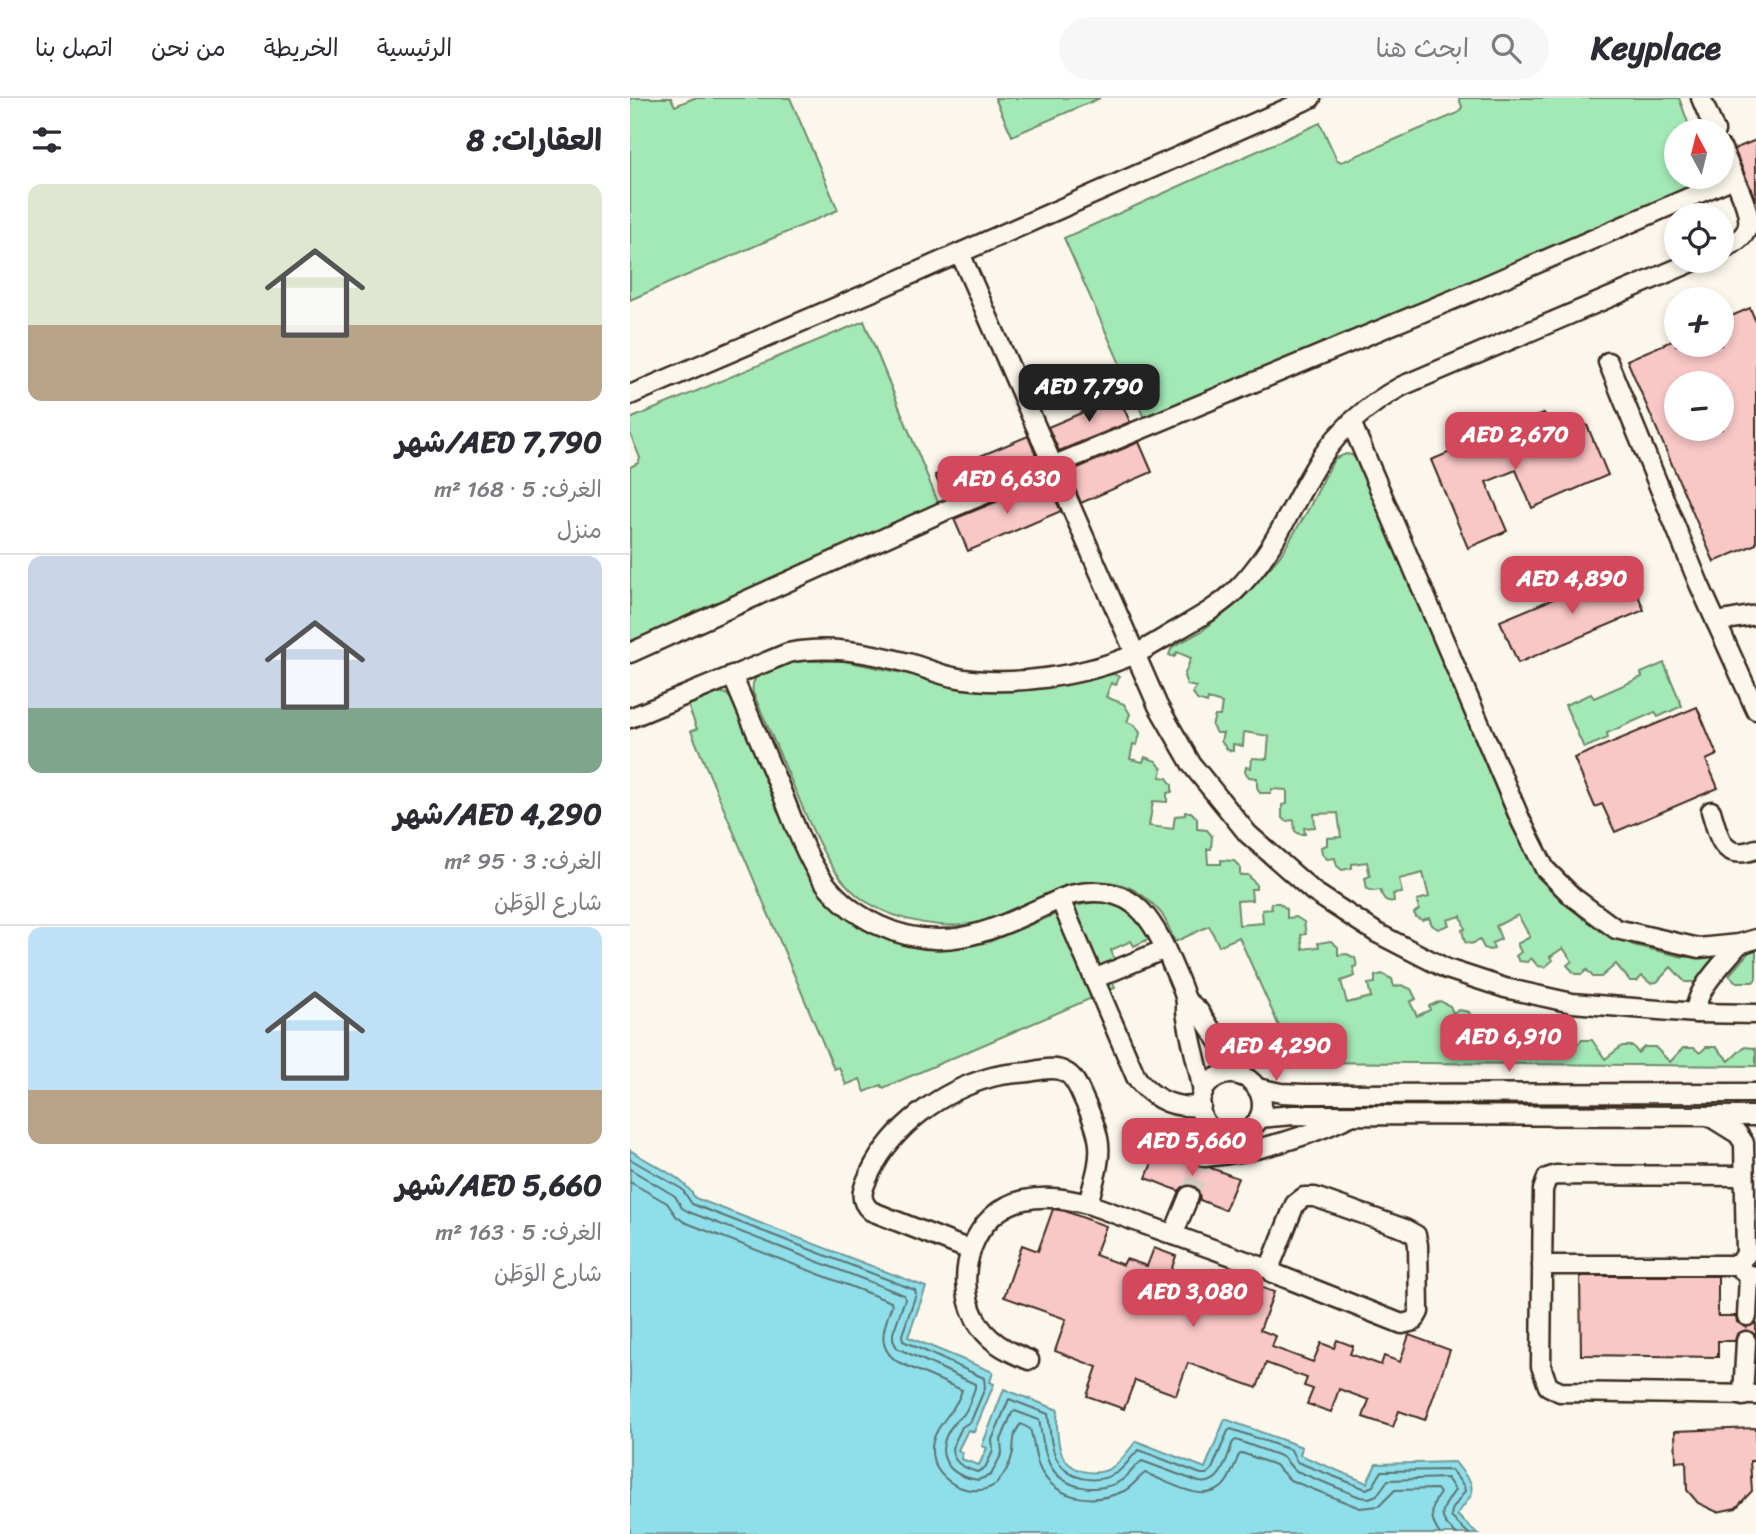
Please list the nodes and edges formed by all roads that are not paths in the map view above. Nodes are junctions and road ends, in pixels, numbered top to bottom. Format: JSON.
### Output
{"nodes":[{"id":1,"x":1311,"y":98,"type":"edge"},
{"id":2,"x":1701,"y":98,"type":"edge"},
{"id":3,"x":1710,"y":119,"type":"edge"},
{"id":4,"x":1734,"y":178,"type":"edge"},
{"id":5,"x":1709,"y":189,"type":"edge"},
{"id":6,"x":1734,"y":242,"type":"edge"},
{"id":7,"x":960,"y":253,"type":"junction"},
{"id":8,"x":1667,"y":273,"type":"edge"},
{"id":9,"x":1608,"y":362,"type":"dead end"},
{"id":10,"x":630,"y":395,"type":"edge"},
{"id":11,"x":1351,"y":422,"type":"junction"},
{"id":12,"x":1054,"y":466,"type":"junction"},
{"id":13,"x":1756,"y":615,"type":"edge"},
{"id":14,"x":1716,"y":622,"type":"junction"},
{"id":15,"x":630,"y":653,"type":"edge"},
{"id":16,"x":1136,"y":654,"type":"junction"},
{"id":17,"x":732,"y":675,"type":"junction"},
{"id":18,"x":1756,"y":710,"type":"edge"},
{"id":19,"x":630,"y":718,"type":"edge"},
{"id":20,"x":1711,"y":811,"type":"dead end"},
{"id":21,"x":1756,"y":849,"type":"edge"},
{"id":22,"x":1060,"y":899,"type":"junction"},
{"id":23,"x":1747,"y":942,"type":"edge"},
{"id":24,"x":1165,"y":950,"type":"junction"},
{"id":25,"x":1094,"y":979,"type":"junction"},
{"id":26,"x":1186,"y":1000,"type":"junction"},
{"id":27,"x":1696,"y":1013,"type":"junction"},
{"id":28,"x":1756,"y":1014,"type":"edge"},
{"id":29,"x":1207,"y":1025,"type":"junction"},
{"id":30,"x":1190,"y":1033,"type":"junction"},
{"id":31,"x":1242,"y":1076,"type":"junction"},
{"id":32,"x":1257,"y":1088,"type":"junction"},
{"id":33,"x":1756,"y":1093,"type":"edge"},
{"id":34,"x":1202,"y":1099,"type":"junction"},
{"id":35,"x":1353,"y":1115,"type":"junction"},
{"id":36,"x":1709,"y":1116,"type":"junction"},
{"id":37,"x":1756,"y":1116,"type":"edge"},
{"id":38,"x":1259,"y":1118,"type":"junction"},
{"id":39,"x":1217,"y":1132,"type":"junction"},
{"id":40,"x":1744,"y":1176,"type":"junction"},
{"id":41,"x":1189,"y":1196,"type":"tunnel mouth"},
{"id":42,"x":1088,"y":1205,"type":"junction"},
{"id":43,"x":1172,"y":1236,"type":"junction"},
{"id":44,"x":970,"y":1250,"type":"junction"},
{"id":45,"x":1542,"y":1265,"type":"junction"},
{"id":46,"x":1749,"y":1265,"type":"edge"},
{"id":47,"x":1271,"y":1270,"type":"junction"},
{"id":48,"x":1747,"y":1316,"type":"dead end"},
{"id":49,"x":1746,"y":1341,"type":"dead end"},
{"id":50,"x":1029,"y":1360,"type":"dead end"},
{"id":51,"x":1749,"y":1395,"type":"edge"}],
"edges":[{"from":1,"to":7,"type":"street"},
{"from":2,"to":3,"type":"street"},
{"from":4,"to":6,"type":"street"},
{"from":5,"to":12,"type":"street"},
{"from":7,"to":10,"type":"street"},
{"from":7,"to":12,"type":"street"},
{"from":8,"to":11,"type":"street"},
{"from":9,"to":14,"type":"street"},
{"from":11,"to":16,"type":"street"},
{"from":11,"to":23,"type":"street"},
{"from":12,"to":15,"type":"street"},
{"from":12,"to":16,"type":"street"},
{"from":13,"to":14,"type":"street"},
{"from":14,"to":18,"type":"street"},
{"from":16,"to":17,"type":"street"},
{"from":16,"to":27,"type":"street"},
{"from":17,"to":19,"type":"street"},
{"from":17,"to":22,"type":"street"},
{"from":20,"to":21,"type":"street"},
{"from":22,"to":24,"type":"street"},
{"from":22,"to":25,"type":"street"},
{"from":23,"to":27,"type":"street"},
{"from":24,"to":25,"type":"street"},
{"from":24,"to":26,"type":"street"},
{"from":25,"to":34,"type":"street"},
{"from":26,"to":29,"type":"street"},
{"from":26,"to":30,"type":"street"},
{"from":27,"to":28,"type":"street"},
{"from":29,"to":30,"type":"street"},
{"from":29,"to":31,"type":"street"},
{"from":30,"to":34,"type":"street"},
{"from":31,"to":32,"type":"street"},
{"from":31,"to":34,"type":"street"},
{"from":32,"to":33,"type":"street"},
{"from":32,"to":38,"type":"street"},
{"from":34,"to":39,"type":"street"},
{"from":35,"to":36,"type":"street"},
{"from":35,"to":38,"type":"street"},
{"from":35,"to":39,"type":"street"},
{"from":36,"to":37,"type":"street"},
{"from":36,"to":40,"type":"street"},
{"from":38,"to":39,"type":"street"},
{"from":40,"to":45,"type":"street"},
{"from":40,"to":46,"type":"street"},
{"from":41,"to":43,"type":"street"},
{"from":42,"to":43,"type":"street"},
{"from":42,"to":44,"type":"street"},
{"from":42,"to":44,"type":"street"},
{"from":43,"to":47,"type":"street"},
{"from":44,"to":50,"type":"street"},
{"from":45,"to":46,"type":"street"},
{"from":45,"to":51,"type":"street"},
{"from":46,"to":48,"type":"street"},
{"from":47,"to":47,"type":"street"},
{"from":49,"to":51,"type":"street"}]}
